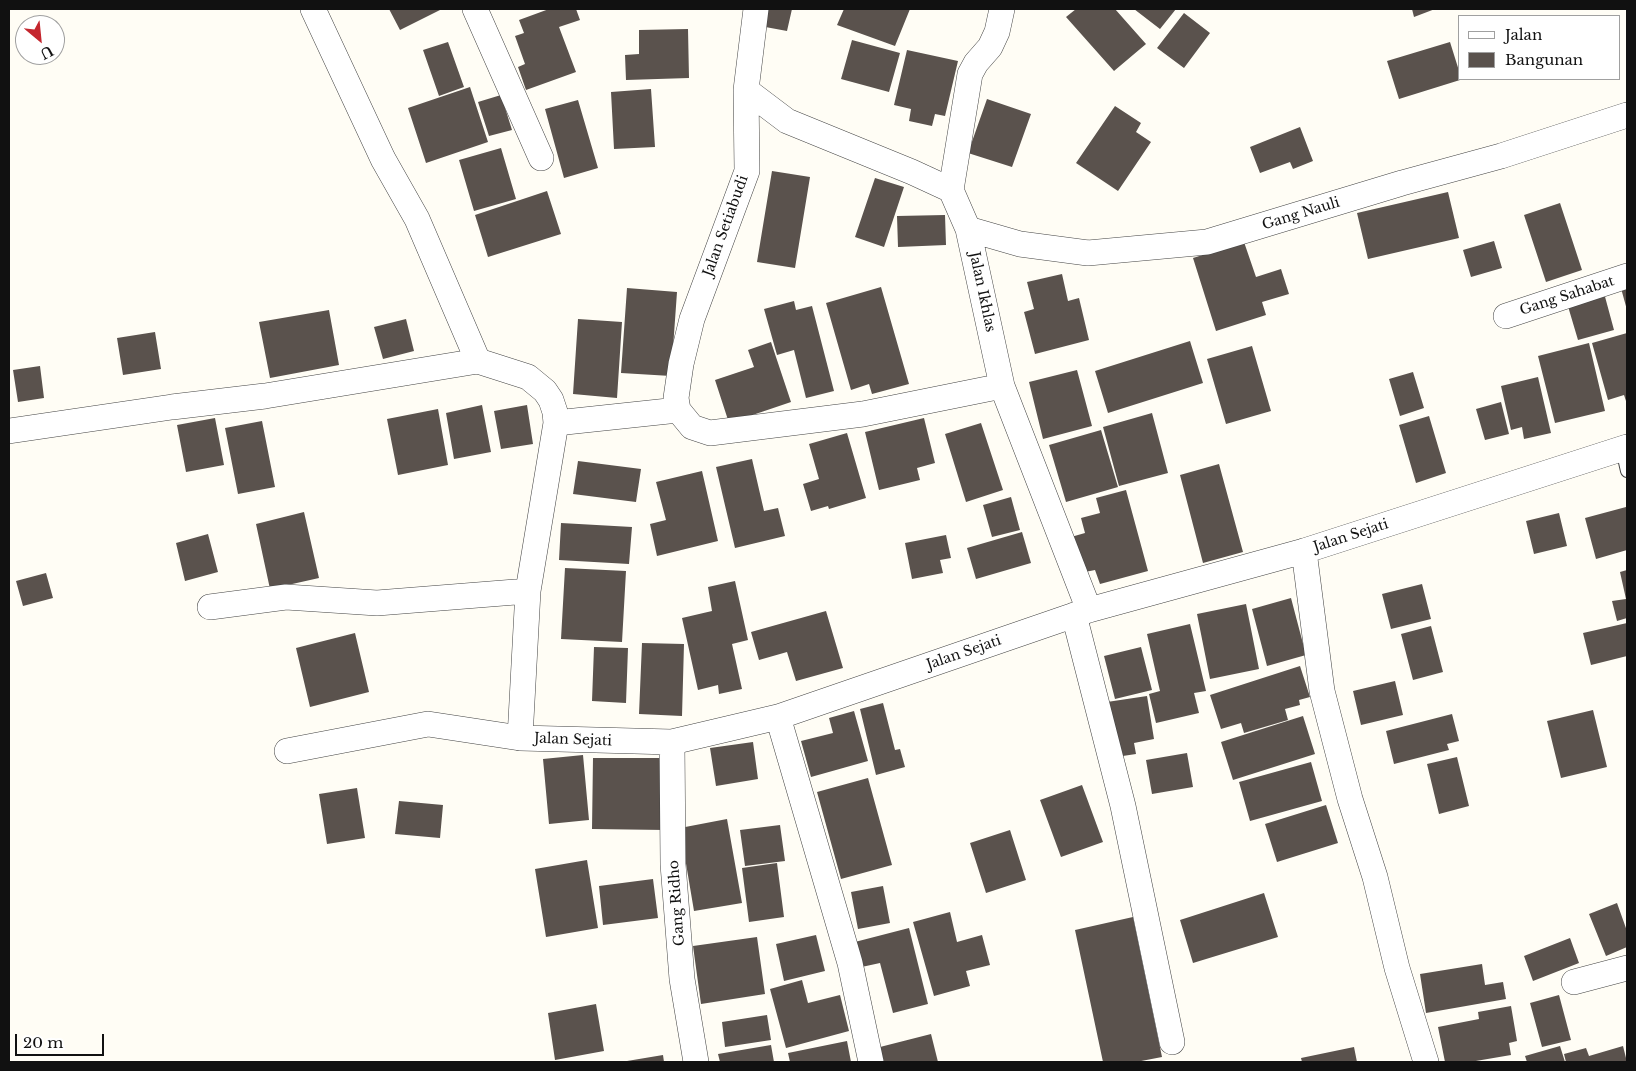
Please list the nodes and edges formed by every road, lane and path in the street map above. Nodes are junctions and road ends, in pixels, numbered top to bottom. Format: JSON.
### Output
{"nodes":[{"id":1,"x":312,"y":9,"type":"edge"},
{"id":2,"x":475,"y":9,"type":"edge"},
{"id":3,"x":756,"y":9,"type":"edge"},
{"id":4,"x":1002,"y":9,"type":"edge"},
{"id":5,"x":746,"y":90,"type":"junction"},
{"id":6,"x":1627,"y":115,"type":"edge"},
{"id":7,"x":541,"y":158,"type":"dead end"},
{"id":8,"x":951,"y":190,"type":"junction"},
{"id":9,"x":968,"y":229,"type":"junction"},
{"id":10,"x":1627,"y":276,"type":"edge"},
{"id":11,"x":1506,"y":316,"type":"dead end"},
{"id":12,"x":478,"y":361,"type":"junction"},
{"id":13,"x":1002,"y":386,"type":"junction"},
{"id":14,"x":678,"y":410,"type":"junction"},
{"id":15,"x":556,"y":423,"type":"junction"},
{"id":16,"x":9,"y":431,"type":"edge"},
{"id":17,"x":1626,"y":456,"type":"edge"},
{"id":18,"x":1304,"y":551,"type":"junction"},
{"id":19,"x":528,"y":591,"type":"junction"},
{"id":20,"x":210,"y":606,"type":"dead end"},
{"id":21,"x":1081,"y":612,"type":"junction"},
{"id":22,"x":778,"y":717,"type":"junction"},
{"id":23,"x":520,"y":738,"type":"junction"},
{"id":24,"x":672,"y":742,"type":"junction"},
{"id":25,"x":286,"y":751,"type":"dead end"},
{"id":26,"x":1627,"y":968,"type":"edge"},
{"id":27,"x":1574,"y":982,"type":"dead end"},
{"id":28,"x":1172,"y":1042,"type":"dead end"},
{"id":29,"x":696,"y":1062,"type":"edge"},
{"id":30,"x":871,"y":1062,"type":"edge"},
{"id":31,"x":1426,"y":1062,"type":"edge"}],
"edges":[{"from":1,"to":12,"type":"street"},
{"from":2,"to":7,"type":"street"},
{"from":3,"to":5,"type":"street","name":"Jalan Setiabudi"},
{"from":4,"to":8,"type":"street"},
{"from":5,"to":8,"type":"street"},
{"from":5,"to":14,"type":"street","name":"Jalan Setiabudi"},
{"from":6,"to":9,"type":"street","name":"Gang Nauli"},
{"from":8,"to":9,"type":"street","name":"Jalan Ikhlas"},
{"from":9,"to":13,"type":"street","name":"Jalan Ikhlas"},
{"from":10,"to":11,"type":"street","name":"Gang Sahabat"},
{"from":12,"to":15,"type":"street"},
{"from":12,"to":16,"type":"street"},
{"from":13,"to":14,"type":"street"},
{"from":13,"to":21,"type":"street","name":"Jalan Ikhlas"},
{"from":14,"to":15,"type":"street"},
{"from":15,"to":19,"type":"street"},
{"from":17,"to":18,"type":"street","name":"Jalan Sejati"},
{"from":18,"to":21,"type":"street","name":"Jalan Sejati"},
{"from":18,"to":31,"type":"street"},
{"from":19,"to":20,"type":"street"},
{"from":19,"to":23,"type":"street"},
{"from":21,"to":22,"type":"street","name":"Jalan Sejati"},
{"from":21,"to":28,"type":"street","name":"Jalan Ikhlas"},
{"from":22,"to":24,"type":"street","name":"Jalan Sejati"},
{"from":22,"to":30,"type":"street"},
{"from":23,"to":24,"type":"street","name":"Jalan Sejati"},
{"from":23,"to":25,"type":"street","name":"Jalan Sejati"},
{"from":24,"to":29,"type":"street","name":"Gang Ridho"},
{"from":26,"to":27,"type":"street"}]}
